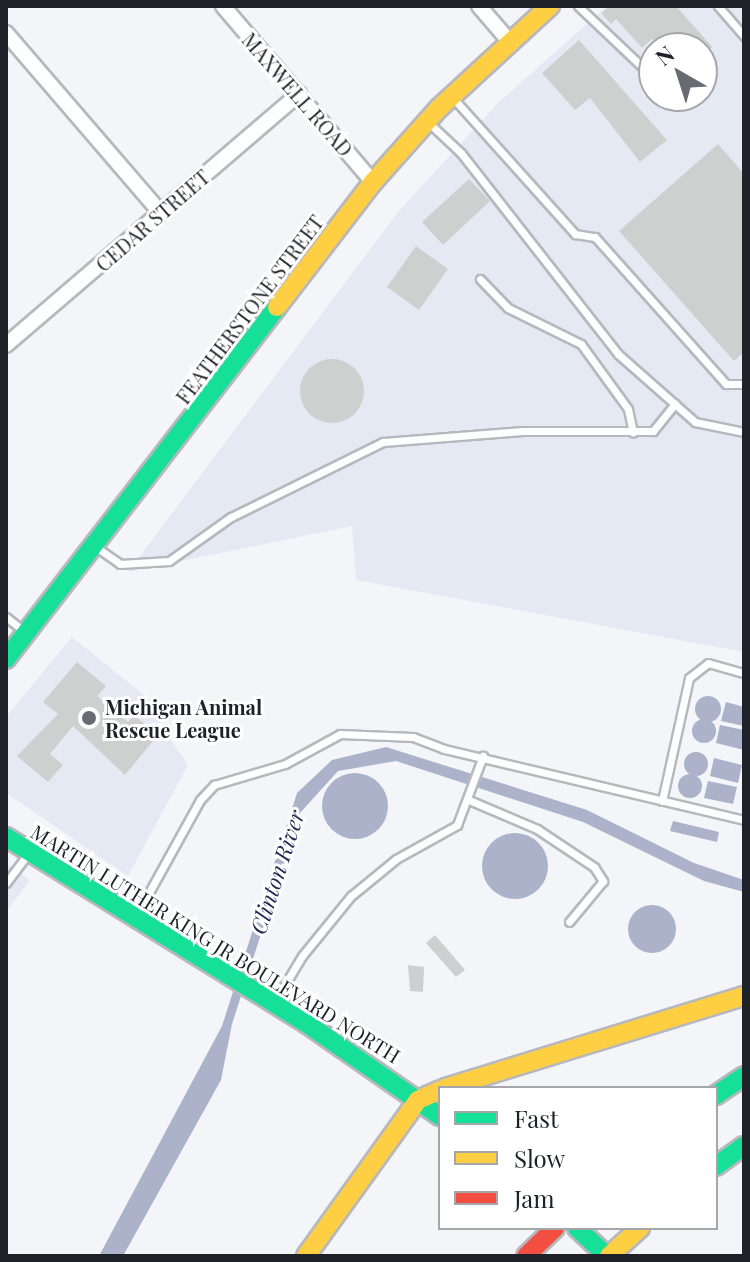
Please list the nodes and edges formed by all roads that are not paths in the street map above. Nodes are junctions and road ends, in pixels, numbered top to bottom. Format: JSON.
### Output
{"nodes":[{"id":1,"x":223,"y":6,"type":"edge"},
{"id":2,"x":479,"y":6,"type":"edge"},
{"id":3,"x":550,"y":6,"type":"edge"},
{"id":4,"x":578,"y":6,"type":"edge"},
{"id":5,"x":718,"y":6,"type":"edge"},
{"id":6,"x":6,"y":33,"type":"edge"},
{"id":7,"x":744,"y":36,"type":"edge"},
{"id":8,"x":510,"y":42,"type":"junction"},
{"id":9,"x":638,"y":63,"type":"edge"},
{"id":10,"x":299,"y":94,"type":"junction"},
{"id":11,"x":451,"y":97,"type":"junction"},
{"id":12,"x":428,"y":121,"type":"junction"},
{"id":13,"x":373,"y":182,"type":"junction"},
{"id":14,"x":161,"y":213,"type":"junction"},
{"id":15,"x":480,"y":279,"type":"dead end"},
{"id":16,"x":6,"y":345,"type":"edge"},
{"id":17,"x":744,"y":384,"type":"edge"},
{"id":18,"x":675,"y":404,"type":"junction"},
{"id":19,"x":633,"y":432,"type":"junction"},
{"id":20,"x":744,"y":432,"type":"edge"},
{"id":21,"x":95,"y":546,"type":"junction"},
{"id":22,"x":6,"y":617,"type":"edge"},
{"id":23,"x":27,"y":634,"type":"junction"},
{"id":24,"x":6,"y":659,"type":"edge"},
{"id":25,"x":744,"y":673,"type":"edge"},
{"id":26,"x":483,"y":756,"type":"junction"},
{"id":27,"x":469,"y":800,"type":"junction"},
{"id":28,"x":662,"y":801,"type":"junction"},
{"id":29,"x":744,"y":820,"type":"edge"},
{"id":30,"x":6,"y":837,"type":"edge"},
{"id":31,"x":29,"y":852,"type":"junction"},
{"id":32,"x":6,"y":883,"type":"edge"},
{"id":33,"x":136,"y":917,"type":"junction"},
{"id":34,"x":569,"y":922,"type":"dead end"},
{"id":35,"x":744,"y":996,"type":"edge"},
{"id":36,"x":271,"y":1001,"type":"junction"},
{"id":37,"x":744,"y":1076,"type":"edge"},
{"id":38,"x":453,"y":1086,"type":"edge"},
{"id":39,"x":438,"y":1091,"type":"edge"},
{"id":40,"x":718,"y":1094,"type":"edge"},
{"id":41,"x":418,"y":1100,"type":"junction"},
{"id":42,"x":438,"y":1115,"type":"edge"},
{"id":43,"x":744,"y":1146,"type":"edge"},
{"id":44,"x":718,"y":1165,"type":"edge"},
{"id":45,"x":553,"y":1230,"type":"edge"},
{"id":46,"x":579,"y":1230,"type":"edge"},
{"id":47,"x":638,"y":1230,"type":"edge"},
{"id":48,"x":527,"y":1255,"type":"edge"},
{"id":49,"x":306,"y":1256,"type":"edge"},
{"id":50,"x":608,"y":1256,"type":"edge"}],
"edges":[{"from":1,"to":10,"type":"street","name":"MAXWELL ROAD"},
{"from":2,"to":8,"type":"street"},
{"from":3,"to":8,"type":"main road","name":"FEATHERSTONE STREET"},
{"from":4,"to":9,"type":"lane"},
{"from":5,"to":7,"type":"lane"},
{"from":6,"to":14,"type":"street"},
{"from":8,"to":11,"type":"main road","name":"FEATHERSTONE STREET"},
{"from":10,"to":13,"type":"street","name":"MAXWELL ROAD"},
{"from":10,"to":14,"type":"street","name":"CEDAR STREET"},
{"from":11,"to":12,"type":"main road","name":"FEATHERSTONE STREET"},
{"from":11,"to":17,"type":"lane"},
{"from":12,"to":13,"type":"main road","name":"FEATHERSTONE STREET"},
{"from":12,"to":18,"type":"lane"},
{"from":13,"to":21,"type":"main road","name":"FEATHERSTONE STREET"},
{"from":14,"to":16,"type":"street","name":"CEDAR STREET"},
{"from":15,"to":19,"type":"lane"},
{"from":18,"to":19,"type":"lane"},
{"from":18,"to":20,"type":"lane"},
{"from":19,"to":21,"type":"lane"},
{"from":21,"to":23,"type":"main road","name":"FEATHERSTONE STREET"},
{"from":22,"to":23,"type":"lane"},
{"from":23,"to":24,"type":"main road","name":"FEATHERSTONE STREET"},
{"from":25,"to":28,"type":"lane"},
{"from":26,"to":27,"type":"lane"},
{"from":26,"to":28,"type":"lane"},
{"from":26,"to":33,"type":"lane"},
{"from":27,"to":34,"type":"lane"},
{"from":27,"to":36,"type":"lane"},
{"from":28,"to":29,"type":"lane"},
{"from":30,"to":31,"type":"main road","name":"MARTIN LUTHER KING JR BOULEVARD NORTH"},
{"from":31,"to":32,"type":"lane"},
{"from":31,"to":33,"type":"main road","name":"MARTIN LUTHER KING JR BOULEVARD NORTH"},
{"from":33,"to":36,"type":"main road","name":"MARTIN LUTHER KING JR BOULEVARD NORTH"},
{"from":35,"to":38,"type":"main road"},
{"from":36,"to":41,"type":"main road","name":"MARTIN LUTHER KING JR BOULEVARD NORTH"},
{"from":37,"to":40,"type":"main road"},
{"from":39,"to":41,"type":"main road"},
{"from":41,"to":42,"type":"main road","name":"MARTIN LUTHER KING JR BOULEVARD NORTH"},
{"from":41,"to":49,"type":"main road"},
{"from":43,"to":44,"type":"main road"},
{"from":45,"to":48,"type":"main road"},
{"from":46,"to":50,"type":"main road"},
{"from":47,"to":50,"type":"main road"}]}
